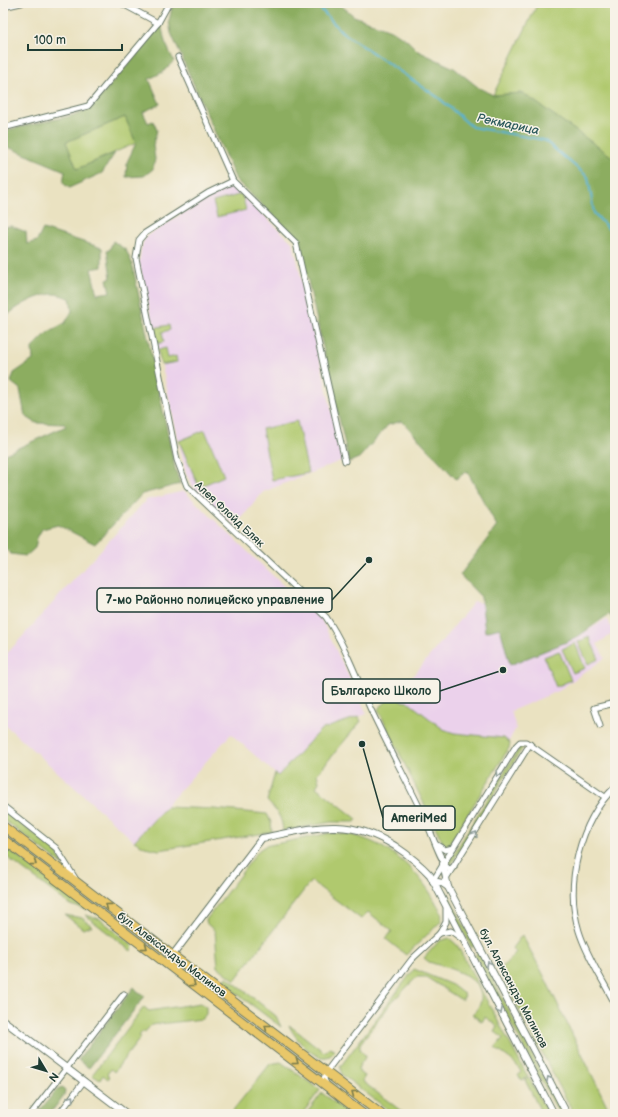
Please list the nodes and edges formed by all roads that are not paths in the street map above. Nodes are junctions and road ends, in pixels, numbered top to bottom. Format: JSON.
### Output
{"nodes":[{"id":1,"x":21,"y":3,"type":"edge"},
{"id":2,"x":121,"y":3,"type":"edge"},
{"id":3,"x":169,"y":3,"type":"edge"},
{"id":4,"x":3,"y":7,"type":"edge"},
{"id":5,"x":158,"y":23,"type":"junction"},
{"id":6,"x":178,"y":57,"type":"dead end"},
{"id":7,"x":3,"y":128,"type":"edge"},
{"id":8,"x":233,"y":181,"type":"junction"},
{"id":9,"x":345,"y":462,"type":"dead end"},
{"id":10,"x":615,"y":703,"type":"edge"},
{"id":11,"x":600,"y":726,"type":"dead end"},
{"id":12,"x":530,"y":744,"type":"junction"},
{"id":13,"x":615,"y":787,"type":"edge"},
{"id":14,"x":605,"y":797,"type":"junction"},
{"id":15,"x":3,"y":806,"type":"edge"},
{"id":16,"x":3,"y":826,"type":"edge"},
{"id":17,"x":3,"y":839,"type":"edge"},
{"id":18,"x":437,"y":845,"type":"junction"},
{"id":19,"x":453,"y":847,"type":"junction"},
{"id":20,"x":443,"y":864,"type":"junction"},
{"id":21,"x":454,"y":867,"type":"junction"},
{"id":22,"x":444,"y":881,"type":"junction"},
{"id":23,"x":78,"y":883,"type":"junction"},
{"id":24,"x":435,"y":884,"type":"junction"},
{"id":25,"x":448,"y":887,"type":"junction"},
{"id":26,"x":441,"y":896,"type":"junction"},
{"id":27,"x":446,"y":907,"type":"junction"},
{"id":28,"x":440,"y":933,"type":"junction"},
{"id":29,"x":462,"y":939,"type":"junction"},
{"id":30,"x":173,"y":954,"type":"junction"},
{"id":31,"x":166,"y":964,"type":"junction"},
{"id":32,"x":615,"y":990,"type":"edge"},
{"id":33,"x":609,"y":992,"type":"junction"},
{"id":34,"x":124,"y":994,"type":"dead end"},
{"id":35,"x":615,"y":1004,"type":"edge"},
{"id":36,"x":3,"y":1020,"type":"edge"},
{"id":37,"x":66,"y":1068,"type":"junction"},
{"id":38,"x":326,"y":1072,"type":"junction"},
{"id":39,"x":84,"y":1081,"type":"junction"},
{"id":40,"x":327,"y":1086,"type":"junction"},
{"id":41,"x":30,"y":1114,"type":"edge"},
{"id":42,"x":59,"y":1114,"type":"edge"},
{"id":43,"x":127,"y":1114,"type":"edge"},
{"id":44,"x":363,"y":1114,"type":"edge"},
{"id":45,"x":381,"y":1114,"type":"edge"},
{"id":46,"x":554,"y":1114,"type":"edge"},
{"id":47,"x":567,"y":1114,"type":"edge"}],
"edges":[{"from":1,"to":4,"type":"street"},
{"from":2,"to":5,"type":"street"},
{"from":3,"to":5,"type":"street"},
{"from":5,"to":7,"type":"street"},
{"from":6,"to":8,"type":"street"},
{"from":8,"to":9,"type":"street"},
{"from":8,"to":18,"type":"street","name":"Алея Флойд Бляк"},
{"from":10,"to":11,"type":"street"},
{"from":12,"to":14,"type":"street"},
{"from":12,"to":19,"type":"street","one_way":true},
{"from":21,"to":12,"type":"street","one_way":true},
{"from":13,"to":14,"type":"street"},
{"from":14,"to":33,"type":"street"},
{"from":15,"to":23,"type":"street"},
{"from":16,"to":23,"type":"main road","name":"бул. Александър Малинов"},
{"from":17,"to":31,"type":"main road","name":"бул. Александър Малинов","one_way":true},
{"from":18,"to":19,"type":"street"},
{"from":18,"to":20,"type":"street","name":"Алея Флойд Бляк"},
{"from":19,"to":20,"type":"street"},
{"from":20,"to":21,"type":"street"},
{"from":20,"to":22,"type":"street","name":"Алея Флойд Бляк"},
{"from":20,"to":24,"type":"street"},
{"from":21,"to":22,"type":"street"},
{"from":22,"to":24,"type":"street"},
{"from":22,"to":25,"type":"street","name":"Алея Флойд Бляк"},
{"from":30,"to":23,"type":"main road","name":"бул. Александър Малинов","one_way":true},
{"from":24,"to":26,"type":"street","name":"бул. Александър Малинов"},
{"from":24,"to":30,"type":"street","name":"бул. Александър Малинов"},
{"from":25,"to":26,"type":"street"},
{"from":47,"to":25,"type":"street","name":"бул. Александър Малинов","one_way":true},
{"from":26,"to":27,"type":"street","name":"бул. Александър Малинов"},
{"from":27,"to":28,"type":"street"},
{"from":27,"to":29,"type":"street","name":"бул. Александър Малинов"},
{"from":28,"to":29,"type":"street"},
{"from":28,"to":38,"type":"street"},
{"from":29,"to":46,"type":"street","name":"бул. Александър Малинов","one_way":true},
{"from":30,"to":31,"type":"street"},
{"from":38,"to":30,"type":"main road","name":"бул. Александър Малинов","one_way":true},
{"from":31,"to":40,"type":"main road","name":"бул. Александър Малинов","one_way":true},
{"from":32,"to":33,"type":"street"},
{"from":33,"to":35,"type":"street"},
{"from":34,"to":37,"type":"street"},
{"from":36,"to":37,"type":"street"},
{"from":37,"to":39,"type":"street"},
{"from":37,"to":41,"type":"street"},
{"from":38,"to":40,"type":"street"},
{"from":45,"to":38,"type":"main road","name":"бул. Александър Малинов","one_way":true},
{"from":42,"to":39,"type":"street","one_way":true},
{"from":39,"to":43,"type":"street"},
{"from":40,"to":44,"type":"main road","name":"бул. Александър Малинов"}]}
